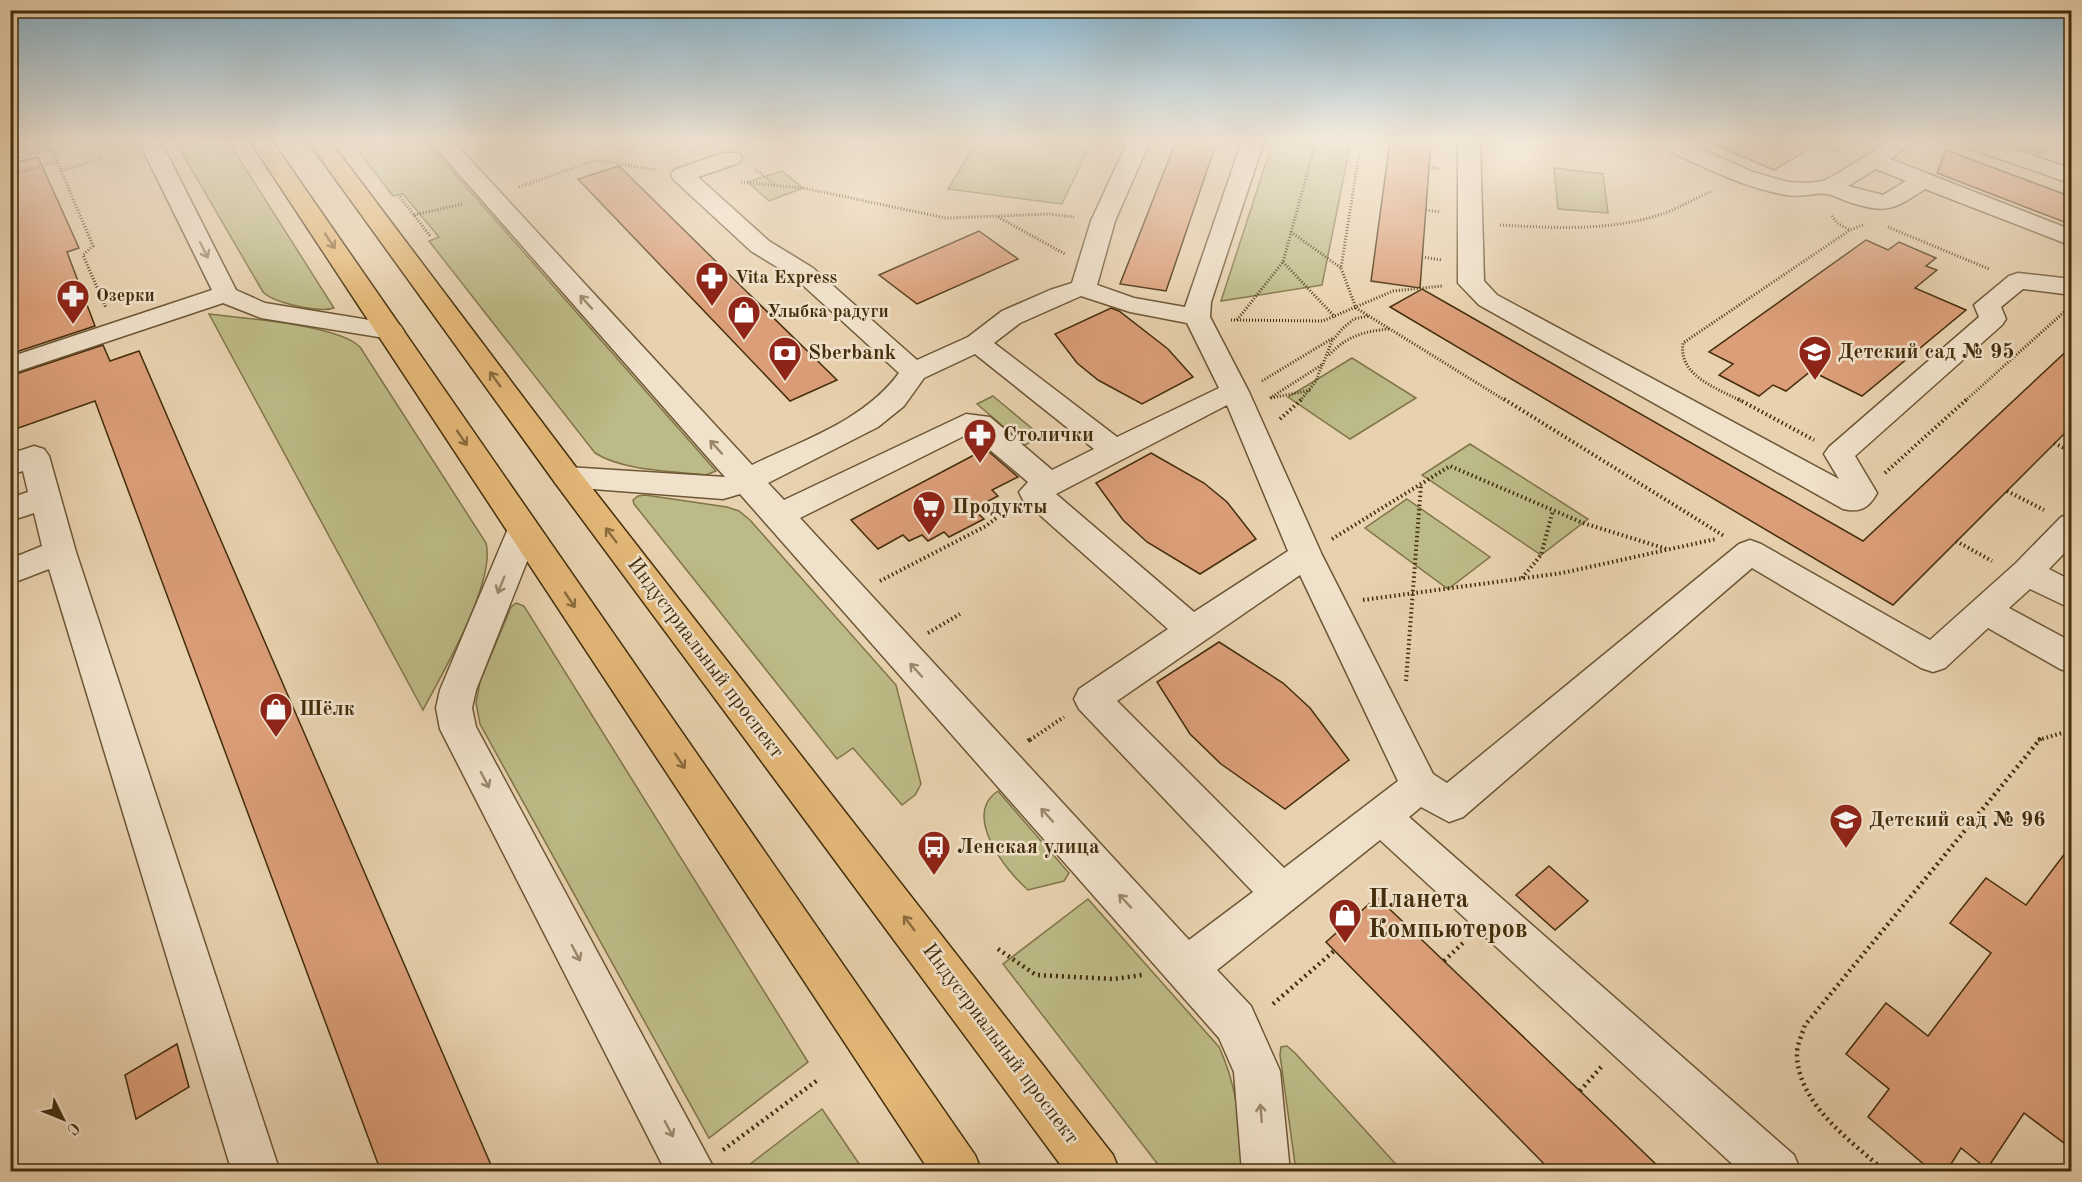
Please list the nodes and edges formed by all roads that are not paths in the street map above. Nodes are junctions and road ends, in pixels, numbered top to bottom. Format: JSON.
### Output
{"nodes":[{"id":1,"x":177,"y":196,"type":"edge"},
{"id":2,"x":299,"y":196,"type":"edge"},
{"id":3,"x":360,"y":196,"type":"edge"},
{"id":4,"x":490,"y":196,"type":"edge"},
{"id":5,"x":705,"y":196,"type":"edge"},
{"id":6,"x":1115,"y":196,"type":"edge"},
{"id":7,"x":1234,"y":196,"type":"edge"},
{"id":8,"x":1472,"y":196,"type":"edge"},
{"id":9,"x":1853,"y":196,"type":"edge"},
{"id":10,"x":1898,"y":196,"type":"edge"},
{"id":11,"x":1964,"y":196,"type":"edge"},
{"id":12,"x":2072,"y":239,"type":"edge"},
{"id":13,"x":1086,"y":278,"type":"junction"},
{"id":14,"x":2072,"y":287,"type":"edge"},
{"id":15,"x":226,"y":294,"type":"junction"},
{"id":16,"x":1197,"y":316,"type":"junction"},
{"id":17,"x":391,"y":331,"type":"junction"},
{"id":18,"x":977,"y":343,"type":"junction"},
{"id":19,"x":10,"y":366,"type":"edge"},
{"id":20,"x":914,"y":372,"type":"junction"},
{"id":21,"x":1235,"y":392,"type":"junction"},
{"id":22,"x":1113,"y":449,"type":"junction"},
{"id":23,"x":10,"y":465,"type":"edge"},
{"id":24,"x":1052,"y":476,"type":"junction"},
{"id":25,"x":567,"y":477,"type":"junction"},
{"id":26,"x":746,"y":481,"type":"junction"},
{"id":27,"x":45,"y":497,"type":"junction"},
{"id":28,"x":10,"y":510,"type":"edge"},
{"id":29,"x":778,"y":516,"type":"junction"},
{"id":30,"x":2062,"y":520,"type":"edge"},
{"id":31,"x":523,"y":531,"type":"junction"},
{"id":32,"x":60,"y":552,"type":"junction"},
{"id":33,"x":1306,"y":555,"type":"junction"},
{"id":34,"x":10,"y":572,"type":"edge"},
{"id":35,"x":2024,"y":575,"type":"junction"},
{"id":36,"x":2072,"y":597,"type":"edge"},
{"id":37,"x":1986,"y":611,"type":"junction"},
{"id":38,"x":1192,"y":630,"type":"junction"},
{"id":39,"x":2072,"y":659,"type":"edge"},
{"id":40,"x":1420,"y":786,"type":"junction"},
{"id":41,"x":1382,"y":817,"type":"junction"},
{"id":42,"x":1282,"y":894,"type":"junction"},
{"id":43,"x":1186,"y":968,"type":"junction"},
{"id":44,"x":705,"y":1163,"type":"edge"},
{"id":45,"x":256,"y":1172,"type":"edge"},
{"id":46,"x":958,"y":1172,"type":"edge"},
{"id":47,"x":1096,"y":1172,"type":"edge"},
{"id":48,"x":1266,"y":1172,"type":"edge"},
{"id":49,"x":1777,"y":1172,"type":"edge"}],
"edges":[{"from":1,"to":15,"type":"street","one_way":true},
{"from":2,"to":17,"type":"main road","one_way":true},
{"from":25,"to":3,"type":"main road","name":"Индустриальный проспект","one_way":true},
{"from":26,"to":4,"type":"street","one_way":true},
{"from":5,"to":20,"type":"street"},
{"from":6,"to":13,"type":"street"},
{"from":7,"to":16,"type":"street"},
{"from":8,"to":14,"type":"street"},
{"from":9,"to":10,"type":"street"},
{"from":11,"to":12,"type":"street"},
{"from":13,"to":16,"type":"street"},
{"from":13,"to":18,"type":"street"},
{"from":15,"to":17,"type":"street"},
{"from":15,"to":19,"type":"street"},
{"from":16,"to":21,"type":"street"},
{"from":17,"to":31,"type":"main road","one_way":true},
{"from":18,"to":20,"type":"street"},
{"from":18,"to":22,"type":"street"},
{"from":20,"to":26,"type":"street"},
{"from":21,"to":22,"type":"street"},
{"from":21,"to":33,"type":"street"},
{"from":22,"to":24,"type":"street"},
{"from":23,"to":27,"type":"street"},
{"from":24,"to":29,"type":"street"},
{"from":24,"to":38,"type":"street"},
{"from":25,"to":26,"type":"street"},
{"from":47,"to":25,"type":"main road","name":"Индустриальный проспект","one_way":true},
{"from":26,"to":29,"type":"street"},
{"from":27,"to":28,"type":"street"},
{"from":27,"to":32,"type":"street"},
{"from":43,"to":29,"type":"street","one_way":true},
{"from":30,"to":35,"type":"street"},
{"from":31,"to":44,"type":"street","one_way":true},
{"from":31,"to":46,"type":"main road","one_way":true},
{"from":32,"to":34,"type":"street"},
{"from":32,"to":45,"type":"street"},
{"from":33,"to":38,"type":"street"},
{"from":33,"to":40,"type":"street"},
{"from":35,"to":36,"type":"street"},
{"from":35,"to":37,"type":"street"},
{"from":37,"to":39,"type":"street"},
{"from":37,"to":40,"type":"street"},
{"from":38,"to":42,"type":"street"},
{"from":40,"to":41,"type":"street"},
{"from":41,"to":42,"type":"street"},
{"from":41,"to":49,"type":"street"},
{"from":42,"to":43,"type":"street"},
{"from":48,"to":43,"type":"street","one_way":true}]}
